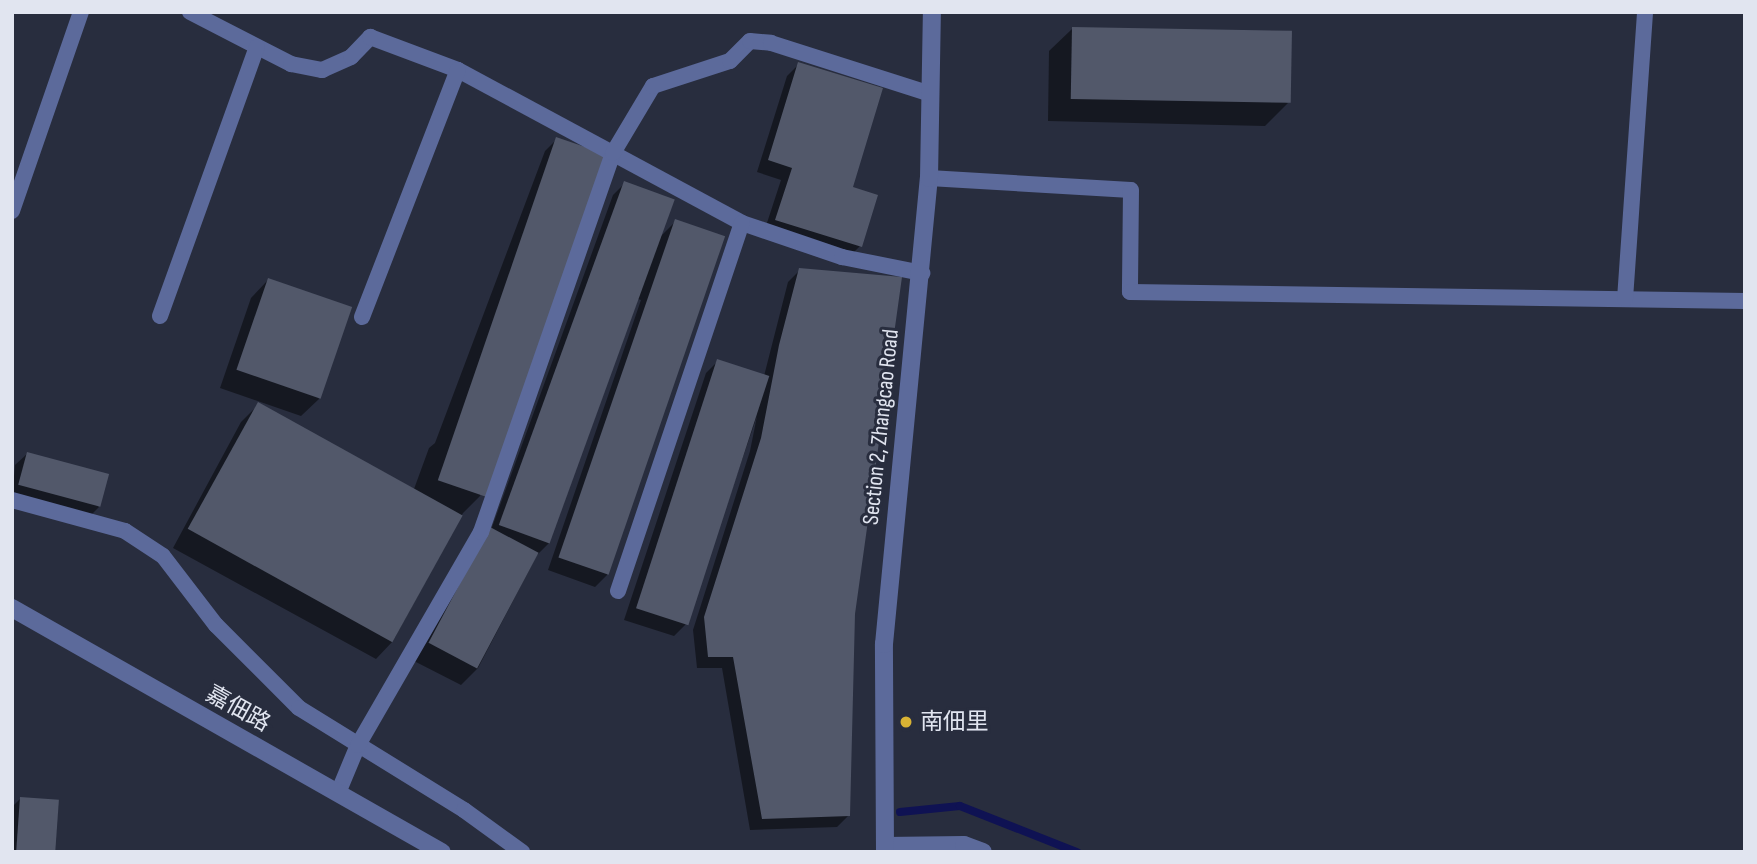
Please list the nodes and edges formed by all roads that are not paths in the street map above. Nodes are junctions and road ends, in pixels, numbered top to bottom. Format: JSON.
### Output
{"nodes":[{"id":1,"x":81,"y":12,"type":"edge"},
{"id":2,"x":190,"y":12,"type":"edge"},
{"id":3,"x":932,"y":12,"type":"edge"},
{"id":4,"x":1645,"y":12,"type":"edge"},
{"id":5,"x":257,"y":47,"type":"junction"},
{"id":6,"x":458,"y":71,"type":"junction"},
{"id":7,"x":931,"y":94,"type":"junction"},
{"id":8,"x":612,"y":153,"type":"junction"},
{"id":9,"x":929,"y":178,"type":"junction"},
{"id":10,"x":12,"y":211,"type":"edge"},
{"id":11,"x":742,"y":223,"type":"junction"},
{"id":12,"x":922,"y":273,"type":"junction"},
{"id":13,"x":1625,"y":299,"type":"junction"},
{"id":14,"x":1745,"y":301,"type":"edge"},
{"id":15,"x":160,"y":316,"type":"dead end"},
{"id":16,"x":362,"y":317,"type":"dead end"},
{"id":17,"x":12,"y":500,"type":"edge"},
{"id":18,"x":618,"y":591,"type":"dead end"},
{"id":19,"x":12,"y":608,"type":"edge"},
{"id":20,"x":358,"y":745,"type":"junction"},
{"id":21,"x":338,"y":793,"type":"junction"},
{"id":22,"x":886,"y":849,"type":"edge"},
{"id":23,"x":441,"y":852,"type":"edge"},
{"id":24,"x":522,"y":852,"type":"edge"},
{"id":25,"x":982,"y":852,"type":"edge"}],
"edges":[{"from":1,"to":10,"type":"lane"},
{"from":2,"to":5,"type":"lane"},
{"from":3,"to":7,"type":"street","name":"Section 2, Zhangcao Road"},
{"from":4,"to":13,"type":"lane"},
{"from":5,"to":6,"type":"lane"},
{"from":5,"to":15,"type":"lane"},
{"from":6,"to":8,"type":"lane"},
{"from":6,"to":16,"type":"lane"},
{"from":7,"to":8,"type":"lane"},
{"from":7,"to":9,"type":"street","name":"Section 2, Zhangcao Road"},
{"from":8,"to":11,"type":"lane"},
{"from":8,"to":20,"type":"lane"},
{"from":9,"to":12,"type":"street","name":"Section 2, Zhangcao Road"},
{"from":9,"to":13,"type":"lane"},
{"from":11,"to":12,"type":"lane"},
{"from":11,"to":18,"type":"lane"},
{"from":12,"to":22,"type":"street","name":"Section 2, Zhangcao Road"},
{"from":13,"to":14,"type":"lane"},
{"from":17,"to":20,"type":"lane"},
{"from":19,"to":21,"type":"street","name":"嘉佃路"},
{"from":20,"to":21,"type":"lane"},
{"from":20,"to":24,"type":"lane"},
{"from":21,"to":23,"type":"street","name":"嘉佃路"},
{"from":22,"to":25,"type":"street"}]}
